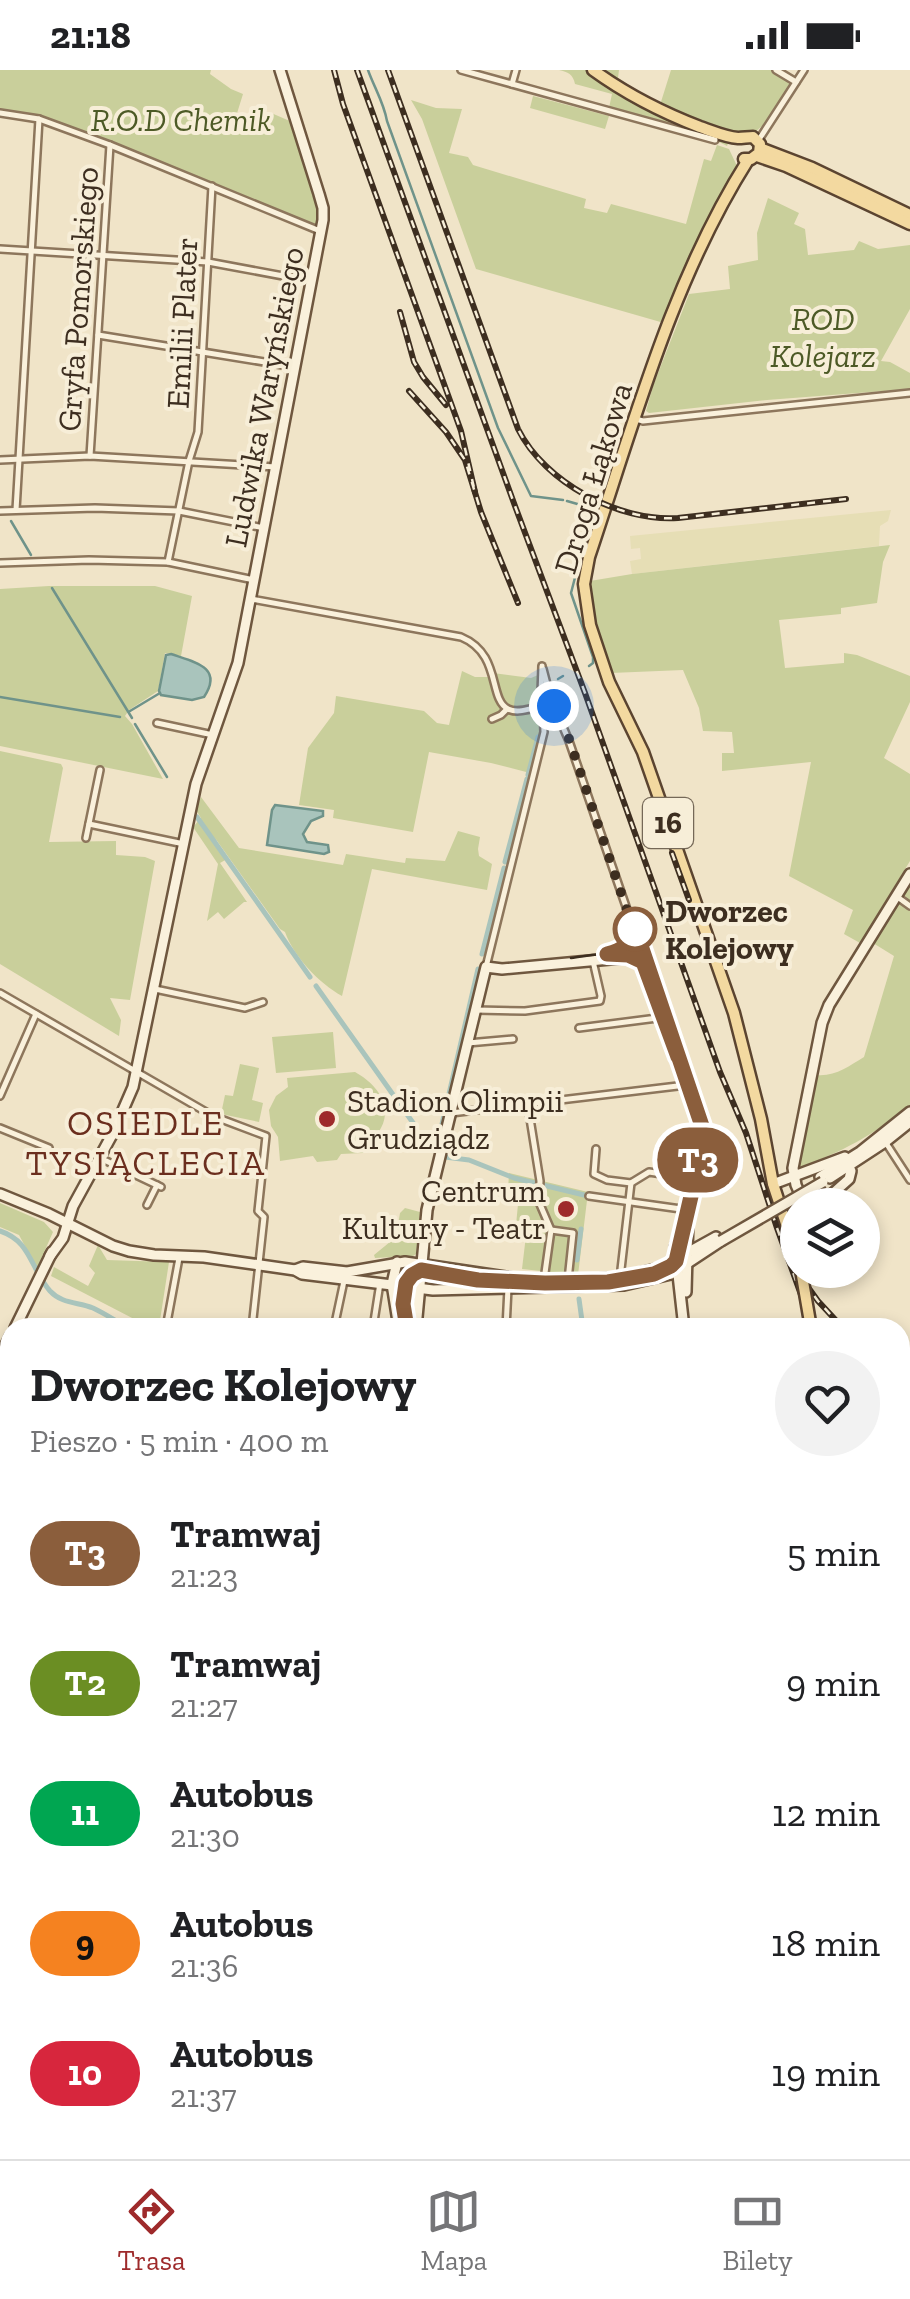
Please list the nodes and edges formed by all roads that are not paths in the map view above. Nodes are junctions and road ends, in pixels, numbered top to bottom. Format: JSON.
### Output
{"nodes":[{"id":1,"x":280,"y":70,"type":"edge"},
{"id":2,"x":461,"y":70,"type":"edge"},
{"id":3,"x":516,"y":70,"type":"edge"},
{"id":4,"x":593,"y":70,"type":"edge"},
{"id":5,"x":776,"y":70,"type":"edge"},
{"id":6,"x":804,"y":70,"type":"edge"},
{"id":7,"x":796,"y":82,"type":"junction"},
{"id":8,"x":512,"y":84,"type":"junction"},
{"id":9,"x":0,"y":113,"type":"edge"},
{"id":10,"x":40,"y":119,"type":"junction"},
{"id":11,"x":720,"y":138,"type":"junction"},
{"id":12,"x":739,"y":142,"type":"junction"},
{"id":13,"x":110,"y":145,"type":"junction"},
{"id":14,"x":753,"y":150,"type":"junction"},
{"id":15,"x":212,"y":186,"type":"junction"},
{"id":16,"x":910,"y":216,"type":"edge"},
{"id":17,"x":910,"y":224,"type":"edge"},
{"id":18,"x":320,"y":231,"type":"junction"},
{"id":19,"x":0,"y":249,"type":"edge"},
{"id":20,"x":32,"y":250,"type":"junction"},
{"id":21,"x":103,"y":255,"type":"junction"},
{"id":22,"x":208,"y":262,"type":"junction"},
{"id":23,"x":311,"y":281,"type":"junction"},
{"id":24,"x":98,"y":336,"type":"junction"},
{"id":25,"x":202,"y":350,"type":"junction"},
{"id":26,"x":295,"y":367,"type":"junction"},
{"id":27,"x":910,"y":394,"type":"edge"},
{"id":28,"x":636,"y":419,"type":"junction"},
{"id":29,"x":90,"y":456,"type":"junction"},
{"id":30,"x":19,"y":458,"type":"junction"},
{"id":31,"x":0,"y":460,"type":"edge"},
{"id":32,"x":189,"y":461,"type":"junction"},
{"id":33,"x":276,"y":467,"type":"junction"},
{"id":34,"x":16,"y":510,"type":"junction"},
{"id":35,"x":0,"y":511,"type":"edge"},
{"id":36,"x":179,"y":511,"type":"junction"},
{"id":37,"x":264,"y":528,"type":"junction"},
{"id":38,"x":0,"y":562,"type":"edge"},
{"id":39,"x":168,"y":562,"type":"junction"},
{"id":40,"x":254,"y":580,"type":"junction"},
{"id":41,"x":251,"y":599,"type":"junction"},
{"id":42,"x":550,"y":692,"type":"junction"},
{"id":43,"x":544,"y":704,"type":"junction"},
{"id":44,"x":507,"y":709,"type":"junction"},
{"id":45,"x":492,"y":719,"type":"dead end"},
{"id":46,"x":157,"y":723,"type":"dead end"},
{"id":47,"x":564,"y":728,"type":"junction"},
{"id":48,"x":545,"y":730,"type":"junction"},
{"id":49,"x":213,"y":735,"type":"junction"},
{"id":50,"x":100,"y":770,"type":"dead end"},
{"id":51,"x":89,"y":824,"type":"junction"},
{"id":52,"x":86,"y":838,"type":"dead end"},
{"id":53,"x":184,"y":844,"type":"junction"},
{"id":54,"x":910,"y":874,"type":"edge"},
{"id":55,"x":896,"y":896,"type":"junction"},
{"id":56,"x":910,"y":906,"type":"edge"},
{"id":57,"x":643,"y":956,"type":"junction"},
{"id":58,"x":593,"y":961,"type":"junction"},
{"id":59,"x":486,"y":967,"type":"junction"},
{"id":60,"x":154,"y":989,"type":"junction"},
{"id":61,"x":0,"y":993,"type":"edge"},
{"id":62,"x":263,"y":1002,"type":"dead end"},
{"id":63,"x":476,"y":1010,"type":"junction"},
{"id":64,"x":36,"y":1014,"type":"junction"},
{"id":65,"x":664,"y":1017,"type":"junction"},
{"id":66,"x":579,"y":1028,"type":"dead end"},
{"id":67,"x":513,"y":1039,"type":"dead end"},
{"id":68,"x":468,"y":1043,"type":"junction"},
{"id":69,"x":137,"y":1072,"type":"junction"},
{"id":70,"x":688,"y":1084,"type":"junction"},
{"id":71,"x":0,"y":1096,"type":"edge"},
{"id":72,"x":528,"y":1106,"type":"junction"},
{"id":73,"x":910,"y":1112,"type":"edge"},
{"id":74,"x":451,"y":1114,"type":"junction"},
{"id":75,"x":910,"y":1122,"type":"edge"},
{"id":76,"x":0,"y":1128,"type":"edge"},
{"id":77,"x":883,"y":1139,"type":"junction"},
{"id":78,"x":49,"y":1148,"type":"dead end"},
{"id":79,"x":596,"y":1149,"type":"dead end"},
{"id":80,"x":860,"y":1152,"type":"junction"},
{"id":81,"x":100,"y":1158,"type":"junction"},
{"id":82,"x":849,"y":1167,"type":"junction"},
{"id":83,"x":794,"y":1176,"type":"junction"},
{"id":84,"x":909,"y":1176,"type":"edge"},
{"id":85,"x":695,"y":1179,"type":"junction"},
{"id":86,"x":822,"y":1180,"type":"junction"},
{"id":87,"x":631,"y":1183,"type":"junction"},
{"id":88,"x":773,"y":1184,"type":"junction"},
{"id":89,"x":799,"y":1188,"type":"edge"},
{"id":90,"x":840,"y":1188,"type":"edge"},
{"id":91,"x":0,"y":1194,"type":"edge"},
{"id":92,"x":589,"y":1196,"type":"dead end"},
{"id":93,"x":628,"y":1200,"type":"junction"},
{"id":94,"x":148,"y":1205,"type":"dead end"},
{"id":95,"x":780,"y":1205,"type":"edge"},
{"id":96,"x":688,"y":1210,"type":"junction"},
{"id":97,"x":68,"y":1223,"type":"junction"},
{"id":98,"x":551,"y":1230,"type":"junction"},
{"id":99,"x":687,"y":1236,"type":"junction"},
{"id":100,"x":720,"y":1238,"type":"junction"},
{"id":101,"x":701,"y":1246,"type":"junction"},
{"id":102,"x":180,"y":1255,"type":"junction"},
{"id":103,"x":397,"y":1262,"type":"junction"},
{"id":104,"x":421,"y":1263,"type":"junction"},
{"id":105,"x":682,"y":1263,"type":"junction"},
{"id":106,"x":257,"y":1264,"type":"junction"},
{"id":107,"x":295,"y":1270,"type":"junction"},
{"id":108,"x":620,"y":1278,"type":"junction"},
{"id":109,"x":660,"y":1278,"type":"junction"},
{"id":110,"x":344,"y":1279,"type":"junction"},
{"id":111,"x":568,"y":1280,"type":"junction"},
{"id":112,"x":380,"y":1283,"type":"junction"},
{"id":113,"x":392,"y":1284,"type":"junction"},
{"id":114,"x":544,"y":1284,"type":"junction"},
{"id":115,"x":680,"y":1286,"type":"junction"},
{"id":116,"x":508,"y":1288,"type":"junction"},
{"id":117,"x":804,"y":1288,"type":"edge"},
{"id":118,"x":419,"y":1289,"type":"junction"},
{"id":119,"x":20,"y":1318,"type":"edge"},
{"id":120,"x":168,"y":1318,"type":"edge"},
{"id":121,"x":253,"y":1318,"type":"edge"},
{"id":122,"x":336,"y":1318,"type":"edge"},
{"id":123,"x":375,"y":1318,"type":"edge"},
{"id":124,"x":397,"y":1318,"type":"edge"},
{"id":125,"x":417,"y":1318,"type":"edge"},
{"id":126,"x":506,"y":1318,"type":"edge"},
{"id":127,"x":683,"y":1318,"type":"edge"},
{"id":128,"x":684,"y":1318,"type":"edge"},
{"id":129,"x":808,"y":1318,"type":"edge"}],
"edges":[{"from":1,"to":18,"type":"street","name":"Ludwika Waryńskiego"},
{"from":2,"to":8,"type":"street"},
{"from":3,"to":8,"type":"street"},
{"from":4,"to":11,"type":"main road"},
{"from":5,"to":7,"type":"street"},
{"from":6,"to":7,"type":"street"},
{"from":7,"to":14,"type":"street"},
{"from":8,"to":11,"type":"street"},
{"from":9,"to":10,"type":"street"},
{"from":10,"to":13,"type":"street"},
{"from":10,"to":20,"type":"street"},
{"from":11,"to":12,"type":"main road"},
{"from":12,"to":14,"type":"main road"},
{"from":12,"to":14,"type":"main road","number":"16"},
{"from":13,"to":15,"type":"street"},
{"from":13,"to":21,"type":"street","name":"Gryfa Pomorskiego"},
{"from":14,"to":16,"type":"main road"},
{"from":14,"to":17,"type":"main road"},
{"from":14,"to":28,"type":"main road","name":"Droga Łąkowa","number":"16"},
{"from":15,"to":18,"type":"street"},
{"from":15,"to":22,"type":"street","name":"Emilii Plater"},
{"from":18,"to":23,"type":"street","name":"Ludwika Waryńskiego"},
{"from":19,"to":20,"type":"street"},
{"from":20,"to":21,"type":"street"},
{"from":20,"to":30,"type":"street"},
{"from":21,"to":22,"type":"street"},
{"from":21,"to":24,"type":"street","name":"Gryfa Pomorskiego"},
{"from":22,"to":23,"type":"street"},
{"from":22,"to":25,"type":"street","name":"Emilii Plater"},
{"from":23,"to":26,"type":"street","name":"Ludwika Waryńskiego"},
{"from":24,"to":25,"type":"street"},
{"from":24,"to":29,"type":"street","name":"Gryfa Pomorskiego"},
{"from":25,"to":26,"type":"street"},
{"from":25,"to":32,"type":"street","name":"Emilii Plater"},
{"from":26,"to":33,"type":"street","name":"Ludwika Waryńskiego"},
{"from":27,"to":28,"type":"street"},
{"from":28,"to":88,"type":"main road","name":"Droga Łąkowa","number":"16"},
{"from":29,"to":30,"type":"street"},
{"from":29,"to":32,"type":"street"},
{"from":30,"to":31,"type":"street"},
{"from":30,"to":34,"type":"street"},
{"from":32,"to":33,"type":"street"},
{"from":32,"to":36,"type":"street","name":"Emilii Plater"},
{"from":33,"to":37,"type":"street","name":"Ludwika Waryńskiego"},
{"from":34,"to":35,"type":"street"},
{"from":34,"to":36,"type":"street"},
{"from":36,"to":37,"type":"street"},
{"from":36,"to":39,"type":"street","name":"Emilii Plater"},
{"from":37,"to":40,"type":"street","name":"Ludwika Waryńskiego"},
{"from":38,"to":39,"type":"street"},
{"from":39,"to":40,"type":"street"},
{"from":40,"to":41,"type":"street","name":"Ludwika Waryńskiego"},
{"from":41,"to":44,"type":"street"},
{"from":41,"to":49,"type":"street","name":"Ludwika Waryńskiego"},
{"from":42,"to":43,"type":"street"},
{"from":42,"to":43,"type":"street"},
{"from":42,"to":43,"type":"street"},
{"from":43,"to":44,"type":"street"},
{"from":43,"to":47,"type":"street"},
{"from":43,"to":48,"type":"street"},
{"from":44,"to":45,"type":"street"},
{"from":46,"to":49,"type":"street"},
{"from":47,"to":48,"type":"street"},
{"from":47,"to":57,"type":"street"},
{"from":48,"to":59,"type":"street"},
{"from":49,"to":53,"type":"street","name":"Ludwika Waryńskiego"},
{"from":50,"to":51,"type":"street"},
{"from":51,"to":52,"type":"street"},
{"from":51,"to":53,"type":"street"},
{"from":53,"to":60,"type":"street","name":"Ludwika Waryńskiego"},
{"from":54,"to":55,"type":"street"},
{"from":55,"to":56,"type":"street"},
{"from":55,"to":83,"type":"street"},
{"from":57,"to":58,"type":"street"},
{"from":57,"to":65,"type":"street"},
{"from":58,"to":59,"type":"street"},
{"from":58,"to":63,"type":"street"},
{"from":59,"to":63,"type":"street"},
{"from":60,"to":62,"type":"street"},
{"from":60,"to":69,"type":"street","name":"Ludwika Waryńskiego"},
{"from":61,"to":64,"type":"street"},
{"from":63,"to":68,"type":"street"},
{"from":64,"to":69,"type":"street"},
{"from":64,"to":71,"type":"street"},
{"from":65,"to":66,"type":"street"},
{"from":65,"to":70,"type":"street"},
{"from":67,"to":68,"type":"street"},
{"from":68,"to":74,"type":"street"},
{"from":69,"to":81,"type":"street","name":"Ludwika Waryńskiego"},
{"from":69,"to":106,"type":"street"},
{"from":70,"to":72,"type":"street"},
{"from":70,"to":85,"type":"street"},
{"from":72,"to":74,"type":"street"},
{"from":72,"to":98,"type":"street"},
{"from":73,"to":77,"type":"street"},
{"from":74,"to":104,"type":"street"},
{"from":75,"to":77,"type":"street"},
{"from":76,"to":78,"type":"street"},
{"from":77,"to":80,"type":"street"},
{"from":77,"to":82,"type":"street"},
{"from":77,"to":84,"type":"street"},
{"from":79,"to":87,"type":"street"},
{"from":80,"to":83,"type":"street"},
{"from":80,"to":86,"type":"street"},
{"from":81,"to":94,"type":"street"},
{"from":81,"to":97,"type":"street","name":"Ludwika Waryńskiego"},
{"from":82,"to":86,"type":"street"},
{"from":82,"to":90,"type":"street"},
{"from":83,"to":88,"type":"street"},
{"from":83,"to":89,"type":"street"},
{"from":85,"to":87,"type":"street"},
{"from":85,"to":96,"type":"street"},
{"from":86,"to":100,"type":"street","bridge":true},
{"from":87,"to":93,"type":"street"},
{"from":88,"to":95,"type":"main road","name":"Droga Łąkowa","number":"16"},
{"from":91,"to":97,"type":"street"},
{"from":92,"to":93,"type":"street"},
{"from":93,"to":96,"type":"street"},
{"from":93,"to":108,"type":"street"},
{"from":96,"to":99,"type":"street"},
{"from":96,"to":105,"type":"street"},
{"from":97,"to":102,"type":"street"},
{"from":97,"to":119,"type":"street","name":"Ludwika Waryńskiego"},
{"from":98,"to":111,"type":"street"},
{"from":98,"to":114,"type":"street"},
{"from":99,"to":101,"type":"street"},
{"from":99,"to":105,"type":"street"},
{"from":100,"to":101,"type":"street"},
{"from":100,"to":105,"type":"street"},
{"from":101,"to":105,"type":"street"},
{"from":102,"to":106,"type":"street"},
{"from":102,"to":120,"type":"street"},
{"from":103,"to":104,"type":"street"},
{"from":103,"to":107,"type":"street"},
{"from":103,"to":113,"type":"street"},
{"from":104,"to":114,"type":"street"},
{"from":104,"to":118,"type":"street"},
{"from":105,"to":108,"type":"street"},
{"from":105,"to":109,"type":"street"},
{"from":105,"to":115,"type":"street"},
{"from":105,"to":128,"type":"street"},
{"from":106,"to":107,"type":"street"},
{"from":106,"to":121,"type":"street"},
{"from":107,"to":110,"type":"street"},
{"from":108,"to":111,"type":"street"},
{"from":109,"to":114,"type":"street"},
{"from":109,"to":115,"type":"street"},
{"from":110,"to":112,"type":"street"},
{"from":110,"to":122,"type":"street"},
{"from":111,"to":114,"type":"street"},
{"from":112,"to":113,"type":"street"},
{"from":112,"to":123,"type":"street"},
{"from":113,"to":118,"type":"street"},
{"from":113,"to":124,"type":"street"},
{"from":114,"to":116,"type":"street"},
{"from":115,"to":127,"type":"street"},
{"from":116,"to":118,"type":"street"},
{"from":116,"to":126,"type":"street"},
{"from":117,"to":129,"type":"main road","bridge":true},
{"from":118,"to":125,"type":"street"}]}
